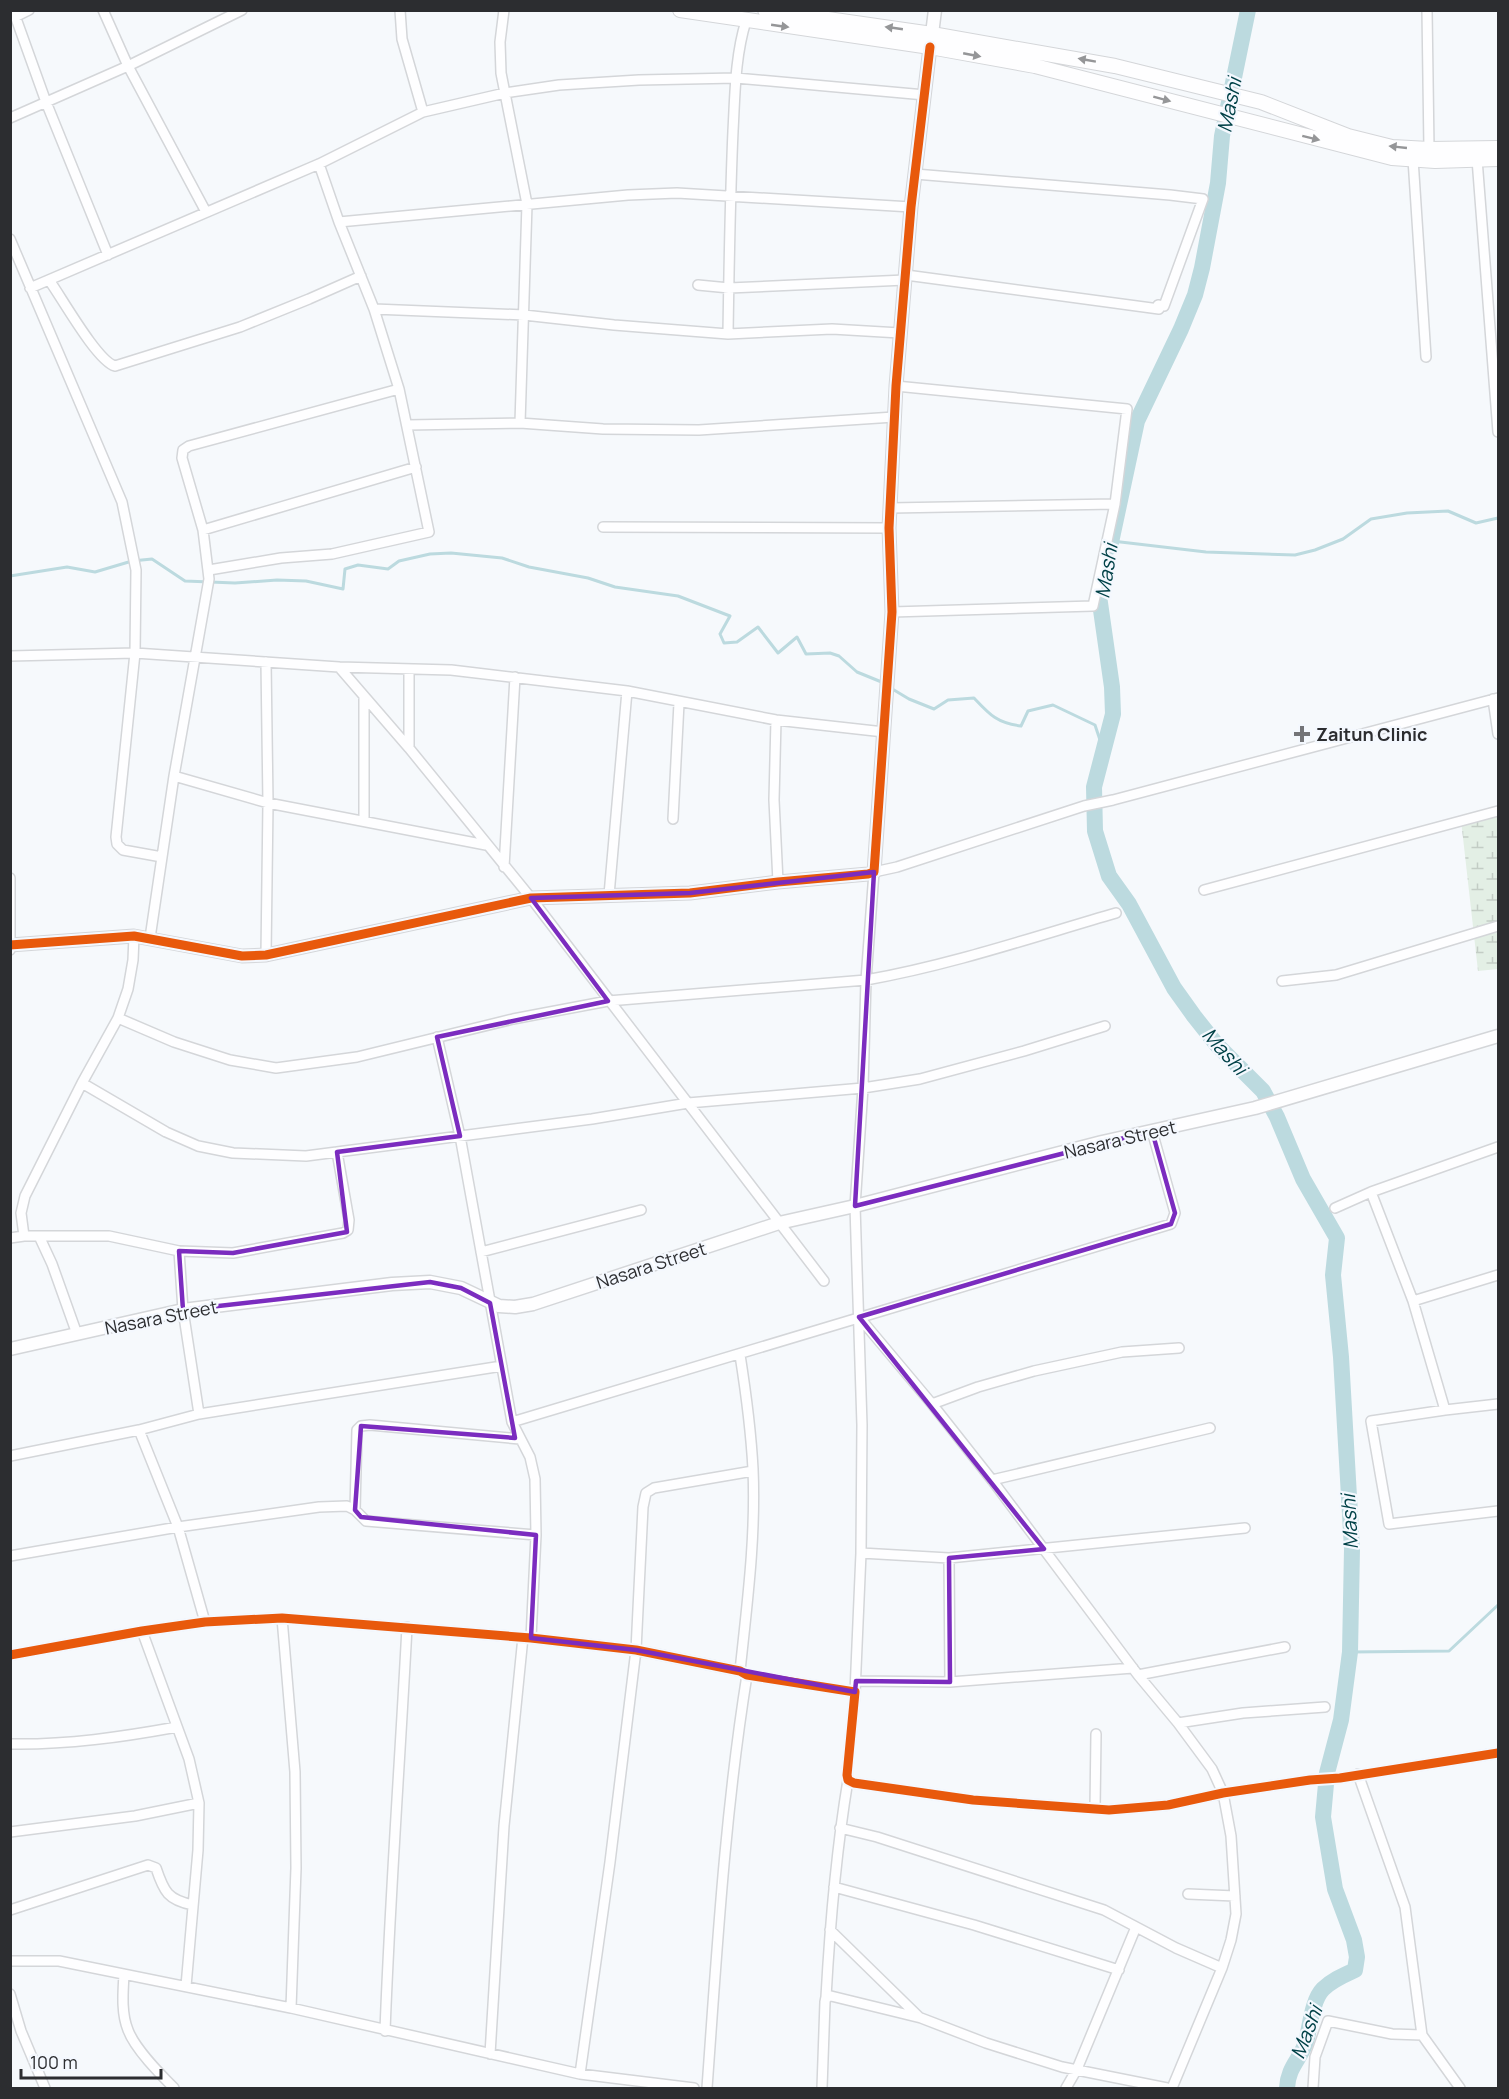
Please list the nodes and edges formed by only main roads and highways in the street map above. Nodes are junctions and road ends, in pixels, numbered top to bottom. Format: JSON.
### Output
{"nodes":[{"id":1,"x":680,"y":10,"type":"edge"},
{"id":2,"x":765,"y":10,"type":"edge"},
{"id":3,"x":931,"y":40,"type":"junction"},
{"id":4,"x":1498,"y":147,"type":"edge"},
{"id":5,"x":1498,"y":159,"type":"edge"}],
"edges":[{"from":1,"to":3,"type":"main road","one_way":true},
{"from":3,"to":2,"type":"main road","one_way":true},
{"from":4,"to":3,"type":"main road","one_way":true},
{"from":3,"to":5,"type":"main road","one_way":true}]}
